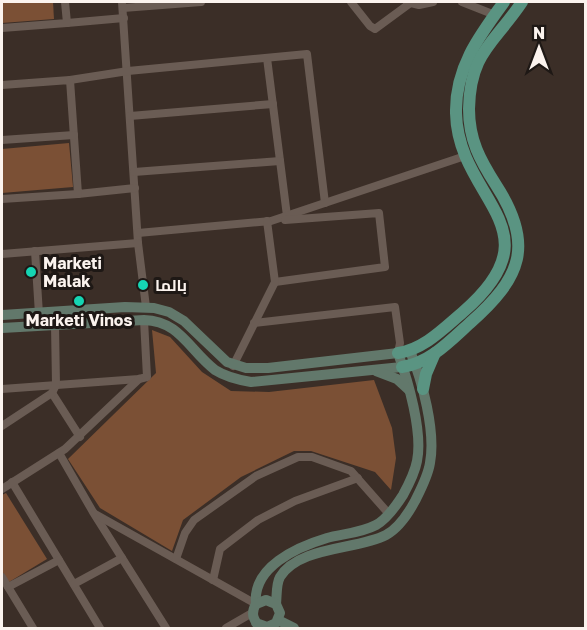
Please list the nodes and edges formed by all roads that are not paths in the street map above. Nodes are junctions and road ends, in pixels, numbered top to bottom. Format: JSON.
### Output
{"nodes":[{"id":1,"x":65,"y":2,"type":"edge"},
{"id":2,"x":201,"y":2,"type":"edge"},
{"id":3,"x":351,"y":2,"type":"edge"},
{"id":4,"x":434,"y":2,"type":"edge"},
{"id":5,"x":462,"y":2,"type":"edge"},
{"id":6,"x":504,"y":2,"type":"edge"},
{"id":7,"x":522,"y":2,"type":"edge"},
{"id":8,"x":179,"y":3,"type":"edge"},
{"id":9,"x":408,"y":3,"type":"edge"},
{"id":10,"x":122,"y":5,"type":"edge"},
{"id":11,"x":495,"y":15,"type":"junction"},
{"id":12,"x":124,"y":18,"type":"junction"},
{"id":13,"x":67,"y":23,"type":"junction"},
{"id":14,"x":2,"y":28,"type":"edge"},
{"id":15,"x":267,"y":58,"type":"junction"},
{"id":16,"x":128,"y":71,"type":"junction"},
{"id":17,"x":70,"y":80,"type":"junction"},
{"id":18,"x":2,"y":85,"type":"edge"},
{"id":19,"x":464,"y":88,"type":"junction"},
{"id":20,"x":273,"y":104,"type":"junction"},
{"id":21,"x":130,"y":116,"type":"junction"},
{"id":22,"x":74,"y":135,"type":"junction"},
{"id":23,"x":2,"y":140,"type":"edge"},
{"id":24,"x":465,"y":156,"type":"junction"},
{"id":25,"x":280,"y":161,"type":"junction"},
{"id":26,"x":134,"y":172,"type":"junction"},
{"id":27,"x":135,"y":188,"type":"junction"},
{"id":28,"x":78,"y":194,"type":"junction"},
{"id":29,"x":2,"y":199,"type":"edge"},
{"id":30,"x":325,"y":203,"type":"junction"},
{"id":31,"x":287,"y":216,"type":"junction"},
{"id":32,"x":269,"y":221,"type":"junction"},
{"id":33,"x":138,"y":233,"type":"junction"},
{"id":34,"x":138,"y":243,"type":"junction"},
{"id":35,"x":35,"y":251,"type":"junction"},
{"id":36,"x":2,"y":254,"type":"edge"},
{"id":37,"x":275,"y":282,"type":"junction"},
{"id":38,"x":146,"y":307,"type":"junction"},
{"id":39,"x":39,"y":314,"type":"junction"},
{"id":40,"x":2,"y":315,"type":"edge"},
{"id":41,"x":144,"y":320,"type":"junction"},
{"id":42,"x":254,"y":323,"type":"junction"},
{"id":43,"x":55,"y":325,"type":"junction"},
{"id":44,"x":2,"y":328,"type":"edge"},
{"id":45,"x":403,"y":349,"type":"junction"},
{"id":46,"x":435,"y":353,"type":"junction"},
{"id":47,"x":368,"y":356,"type":"junction"},
{"id":48,"x":416,"y":364,"type":"junction"},
{"id":49,"x":233,"y":366,"type":"junction"},
{"id":50,"x":402,"y":367,"type":"junction"},
{"id":51,"x":370,"y":369,"type":"junction"},
{"id":52,"x":139,"y":379,"type":"junction"},
{"id":53,"x":56,"y":385,"type":"junction"},
{"id":54,"x":423,"y":388,"type":"junction"},
{"id":55,"x":2,"y":389,"type":"edge"},
{"id":56,"x":409,"y":391,"type":"junction"},
{"id":57,"x":52,"y":393,"type":"junction"},
{"id":58,"x":2,"y":426,"type":"edge"},
{"id":59,"x":80,"y":437,"type":"junction"},
{"id":60,"x":59,"y":453,"type":"junction"},
{"id":61,"x":358,"y":478,"type":"junction"},
{"id":62,"x":12,"y":482,"type":"junction"},
{"id":63,"x":2,"y":489,"type":"edge"},
{"id":64,"x":93,"y":512,"type":"junction"},
{"id":65,"x":389,"y":514,"type":"junction"},
{"id":66,"x":122,"y":558,"type":"junction"},
{"id":67,"x":176,"y":559,"type":"junction"},
{"id":68,"x":59,"y":560,"type":"junction"},
{"id":69,"x":2,"y":577,"type":"edge"},
{"id":70,"x":213,"y":580,"type":"junction"},
{"id":71,"x":74,"y":584,"type":"junction"},
{"id":72,"x":8,"y":587,"type":"junction"},
{"id":73,"x":276,"y":604,"type":"junction"},
{"id":74,"x":265,"y":622,"type":"edge"},
{"id":75,"x":33,"y":628,"type":"edge"},
{"id":76,"x":100,"y":628,"type":"edge"},
{"id":77,"x":166,"y":628,"type":"edge"},
{"id":78,"x":226,"y":628,"type":"edge"},
{"id":79,"x":294,"y":628,"type":"edge"}],
"edges":[{"from":1,"to":13,"type":"street"},
{"from":2,"to":8,"type":"street"},
{"from":3,"to":9,"type":"street"},
{"from":4,"to":9,"type":"street"},
{"from":5,"to":11,"type":"street"},
{"from":6,"to":11,"type":"main road"},
{"from":7,"to":19,"type":"main road"},
{"from":8,"to":10,"type":"street"},
{"from":10,"to":12,"type":"street"},
{"from":11,"to":19,"type":"main road"},
{"from":12,"to":13,"type":"street"},
{"from":12,"to":16,"type":"street"},
{"from":13,"to":14,"type":"street"},
{"from":15,"to":16,"type":"street"},
{"from":15,"to":20,"type":"street"},
{"from":15,"to":30,"type":"street"},
{"from":16,"to":17,"type":"street"},
{"from":16,"to":21,"type":"street"},
{"from":17,"to":18,"type":"street"},
{"from":17,"to":22,"type":"street"},
{"from":19,"to":24,"type":"main road"},
{"from":19,"to":46,"type":"main road"},
{"from":20,"to":21,"type":"street"},
{"from":20,"to":25,"type":"street"},
{"from":21,"to":26,"type":"street"},
{"from":22,"to":23,"type":"street"},
{"from":22,"to":28,"type":"street"},
{"from":24,"to":30,"type":"street"},
{"from":24,"to":45,"type":"main road"},
{"from":25,"to":26,"type":"street"},
{"from":25,"to":31,"type":"street"},
{"from":26,"to":27,"type":"street"},
{"from":27,"to":28,"type":"street"},
{"from":27,"to":33,"type":"street"},
{"from":28,"to":29,"type":"street"},
{"from":30,"to":31,"type":"street"},
{"from":31,"to":32,"type":"street"},
{"from":32,"to":33,"type":"street"},
{"from":32,"to":37,"type":"street"},
{"from":32,"to":37,"type":"street"},
{"from":33,"to":34,"type":"street"},
{"from":34,"to":35,"type":"street"},
{"from":34,"to":38,"type":"street"},
{"from":35,"to":36,"type":"street"},
{"from":35,"to":39,"type":"street"},
{"from":37,"to":42,"type":"street"},
{"from":38,"to":39,"type":"main road"},
{"from":38,"to":49,"type":"main road"},
{"from":39,"to":40,"type":"main road"},
{"from":41,"to":43,"type":"main road"},
{"from":41,"to":51,"type":"main road"},
{"from":41,"to":52,"type":"street"},
{"from":42,"to":45,"type":"street"},
{"from":42,"to":49,"type":"street"},
{"from":43,"to":44,"type":"main road"},
{"from":43,"to":53,"type":"street"},
{"from":45,"to":47,"type":"main road"},
{"from":45,"to":48,"type":"main road"},
{"from":45,"to":50,"type":"main road"},
{"from":46,"to":48,"type":"main road"},
{"from":46,"to":54,"type":"main road"},
{"from":47,"to":49,"type":"main road"},
{"from":47,"to":51,"type":"main road"},
{"from":48,"to":50,"type":"main road"},
{"from":48,"to":54,"type":"main road"},
{"from":50,"to":51,"type":"main road"},
{"from":50,"to":56,"type":"main road"},
{"from":51,"to":56,"type":"main road"},
{"from":52,"to":53,"type":"street"},
{"from":52,"to":59,"type":"street"},
{"from":53,"to":55,"type":"street"},
{"from":53,"to":57,"type":"street"},
{"from":54,"to":73,"type":"main road"},
{"from":56,"to":65,"type":"main road"},
{"from":57,"to":58,"type":"street"},
{"from":57,"to":59,"type":"street"},
{"from":59,"to":60,"type":"street"},
{"from":60,"to":62,"type":"street"},
{"from":60,"to":64,"type":"street"},
{"from":61,"to":65,"type":"street"},
{"from":61,"to":67,"type":"street"},
{"from":61,"to":70,"type":"street"},
{"from":62,"to":63,"type":"street"},
{"from":62,"to":68,"type":"street"},
{"from":64,"to":66,"type":"street"},
{"from":64,"to":67,"type":"street"},
{"from":65,"to":74,"type":"main road"},
{"from":66,"to":71,"type":"street"},
{"from":66,"to":77,"type":"street"},
{"from":67,"to":70,"type":"street"},
{"from":68,"to":71,"type":"street"},
{"from":68,"to":72,"type":"street"},
{"from":69,"to":72,"type":"street"},
{"from":70,"to":74,"type":"street"},
{"from":71,"to":76,"type":"street"},
{"from":72,"to":75,"type":"street"},
{"from":73,"to":74,"type":"main road"},
{"from":73,"to":74,"type":"main road"},
{"from":74,"to":78,"type":"street"},
{"from":74,"to":79,"type":"main road"}]}
